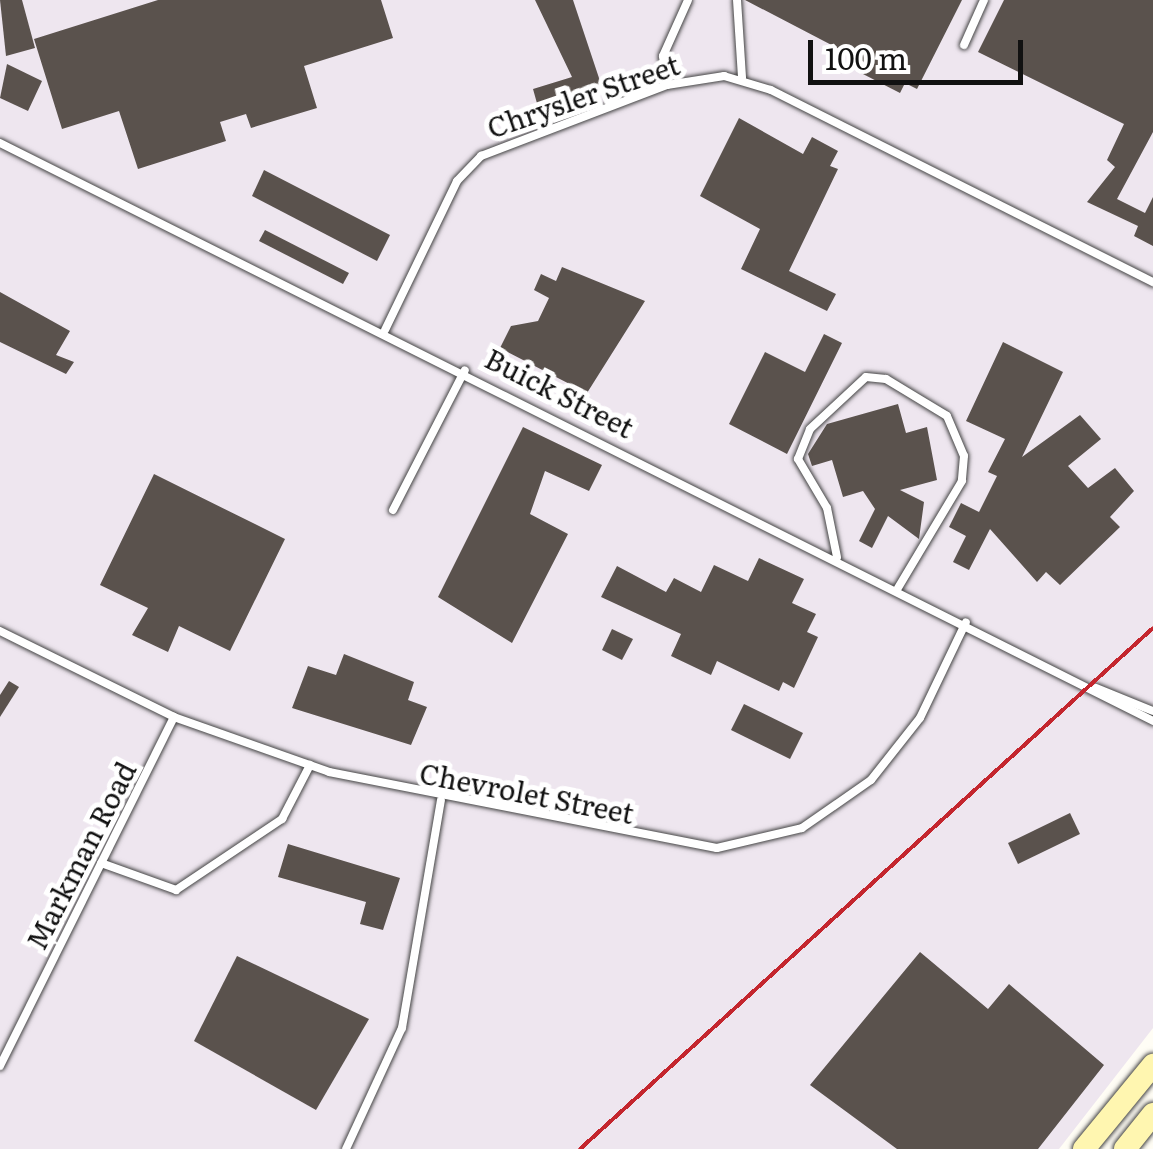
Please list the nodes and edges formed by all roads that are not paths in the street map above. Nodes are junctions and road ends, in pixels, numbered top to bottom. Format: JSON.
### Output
{"nodes":[{"id":1,"x":688,"y":0,"type":"edge"},
{"id":2,"x":737,"y":0,"type":"edge"},
{"id":3,"x":984,"y":0,"type":"edge"},
{"id":4,"x":964,"y":45,"type":"dead end"},
{"id":5,"x":742,"y":78,"type":"junction"},
{"id":6,"x":667,"y":85,"type":"junction"},
{"id":7,"x":1,"y":147,"type":"edge"},
{"id":8,"x":1153,"y":282,"type":"edge"},
{"id":9,"x":385,"y":330,"type":"junction"},
{"id":10,"x":465,"y":370,"type":"junction"},
{"id":11,"x":393,"y":510,"type":"dead end"},
{"id":12,"x":837,"y":557,"type":"junction"},
{"id":13,"x":898,"y":588,"type":"junction"},
{"id":14,"x":966,"y":622,"type":"junction"},
{"id":15,"x":0,"y":631,"type":"edge"},
{"id":16,"x":1096,"y":688,"type":"junction"},
{"id":17,"x":1153,"y":711,"type":"edge"},
{"id":18,"x":174,"y":717,"type":"junction"},
{"id":19,"x":1153,"y":722,"type":"edge"},
{"id":20,"x":310,"y":765,"type":"junction"},
{"id":21,"x":441,"y":800,"type":"junction"},
{"id":22,"x":101,"y":863,"type":"junction"},
{"id":23,"x":1153,"y":1065,"type":"edge"},
{"id":24,"x":0,"y":1066,"type":"edge"},
{"id":25,"x":1153,"y":1114,"type":"edge"},
{"id":26,"x":346,"y":1149,"type":"edge"},
{"id":27,"x":1084,"y":1149,"type":"edge"},
{"id":28,"x":1126,"y":1149,"type":"edge"}],
"edges":[{"from":1,"to":6,"type":"lane"},
{"from":2,"to":5,"type":"lane"},
{"from":3,"to":4,"type":"lane"},
{"from":5,"to":6,"type":"lane","name":"Chrysler Street"},
{"from":5,"to":8,"type":"lane"},
{"from":6,"to":9,"type":"lane","name":"Chrysler Street"},
{"from":7,"to":9,"type":"lane","name":"Buick Street"},
{"from":9,"to":10,"type":"lane","name":"Buick Street"},
{"from":10,"to":11,"type":"lane"},
{"from":10,"to":12,"type":"lane","name":"Buick Street"},
{"from":12,"to":13,"type":"lane","name":"Buick Street"},
{"from":12,"to":13,"type":"lane"},
{"from":13,"to":14,"type":"lane","name":"Buick Street"},
{"from":14,"to":16,"type":"lane","name":"Buick Street"},
{"from":14,"to":21,"type":"lane","name":"Chevrolet Street"},
{"from":15,"to":18,"type":"lane","name":"Chevrolet Street"},
{"from":16,"to":17,"type":"lane","name":"Buick Street"},
{"from":16,"to":19,"type":"lane","name":"Buick Street"},
{"from":18,"to":20,"type":"lane","name":"Chevrolet Street"},
{"from":18,"to":22,"type":"lane","name":"Markman Road"},
{"from":20,"to":21,"type":"lane","name":"Chevrolet Street"},
{"from":20,"to":22,"type":"lane"},
{"from":21,"to":26,"type":"lane"},
{"from":22,"to":24,"type":"lane","name":"Markman Road"},
{"from":23,"to":27,"type":"main road"},
{"from":25,"to":28,"type":"main road"}]}
